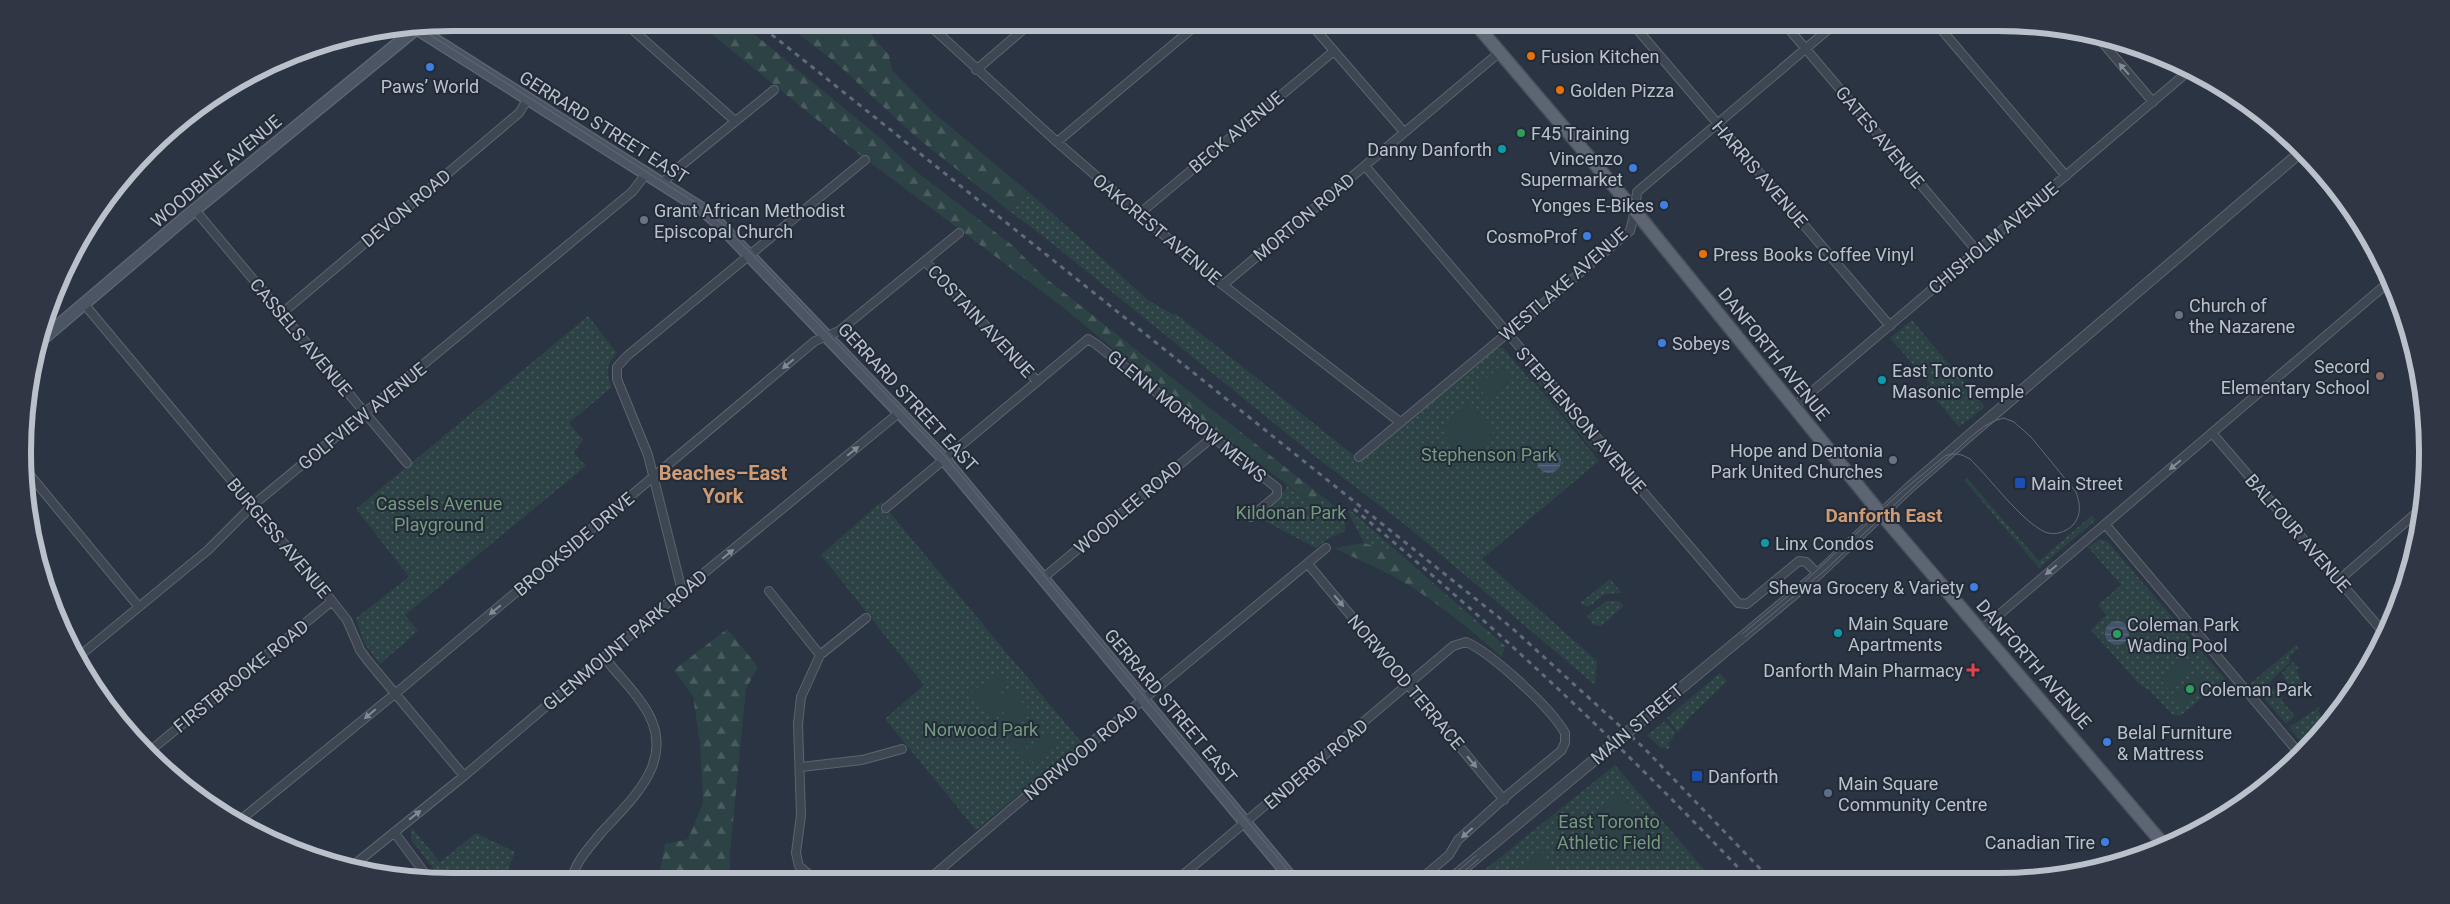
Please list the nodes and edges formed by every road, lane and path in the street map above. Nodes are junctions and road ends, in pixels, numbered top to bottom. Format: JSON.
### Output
{"nodes":[{"id":1,"x":634,"y":31,"type":"edge"},
{"id":2,"x":935,"y":31,"type":"edge"},
{"id":3,"x":1022,"y":31,"type":"edge"},
{"id":4,"x":1189,"y":31,"type":"edge"},
{"id":5,"x":1317,"y":31,"type":"edge"},
{"id":6,"x":1482,"y":31,"type":"edge"},
{"id":7,"x":1639,"y":31,"type":"edge"},
{"id":8,"x":1790,"y":31,"type":"edge"},
{"id":9,"x":1827,"y":31,"type":"edge"},
{"id":10,"x":1942,"y":31,"type":"edge"},
{"id":11,"x":422,"y":32,"type":"edge"},
{"id":12,"x":409,"y":34,"type":"edge"},
{"id":13,"x":2104,"y":45,"type":"edge"},
{"id":14,"x":1806,"y":50,"type":"junction"},
{"id":15,"x":1334,"y":51,"type":"junction"},
{"id":16,"x":1500,"y":52,"type":"junction"},
{"id":17,"x":976,"y":70,"type":"junction"},
{"id":18,"x":2185,"y":75,"type":"edge"},
{"id":19,"x":774,"y":90,"type":"dead end"},
{"id":20,"x":527,"y":100,"type":"junction"},
{"id":21,"x":2153,"y":102,"type":"junction"},
{"id":22,"x":734,"y":120,"type":"junction"},
{"id":23,"x":1718,"y":125,"type":"junction"},
{"id":24,"x":1404,"y":132,"type":"junction"},
{"id":25,"x":1056,"y":142,"type":"junction"},
{"id":26,"x":2297,"y":155,"type":"edge"},
{"id":27,"x":865,"y":160,"type":"dead end"},
{"id":28,"x":1364,"y":166,"type":"junction"},
{"id":29,"x":646,"y":174,"type":"junction"},
{"id":30,"x":2066,"y":176,"type":"junction"},
{"id":31,"x":662,"y":184,"type":"junction"},
{"id":32,"x":195,"y":210,"type":"junction"},
{"id":33,"x":1635,"y":211,"type":"junction"},
{"id":34,"x":1139,"y":214,"type":"junction"},
{"id":35,"x":959,"y":233,"type":"dead end"},
{"id":36,"x":1977,"y":251,"type":"junction"},
{"id":37,"x":750,"y":255,"type":"junction"},
{"id":38,"x":925,"y":261,"type":"junction"},
{"id":39,"x":1224,"y":285,"type":"junction"},
{"id":40,"x":2384,"y":286,"type":"edge"},
{"id":41,"x":85,"y":305,"type":"junction"},
{"id":42,"x":281,"y":314,"type":"junction"},
{"id":43,"x":1890,"y":326,"type":"junction"},
{"id":44,"x":1507,"y":333,"type":"junction"},
{"id":45,"x":49,"y":334,"type":"edge"},
{"id":46,"x":827,"y":336,"type":"junction"},
{"id":47,"x":1037,"y":382,"type":"junction"},
{"id":48,"x":1795,"y":406,"type":"junction"},
{"id":49,"x":900,"y":412,"type":"junction"},
{"id":50,"x":365,"y":413,"type":"junction"},
{"id":51,"x":1400,"y":422,"type":"junction"},
{"id":52,"x":2212,"y":433,"type":"junction"},
{"id":53,"x":1214,"y":436,"type":"junction"},
{"id":54,"x":1359,"y":456,"type":"dead end"},
{"id":55,"x":944,"y":459,"type":"junction"},
{"id":56,"x":407,"y":463,"type":"dead end"},
{"id":57,"x":653,"y":477,"type":"junction"},
{"id":58,"x":32,"y":478,"type":"edge"},
{"id":59,"x":252,"y":506,"type":"junction"},
{"id":60,"x":886,"y":508,"type":"dead end"},
{"id":61,"x":1882,"y":514,"type":"junction"},
{"id":62,"x":2414,"y":515,"type":"edge"},
{"id":63,"x":1251,"y":517,"type":"dead end"},
{"id":64,"x":2105,"y":524,"type":"junction"},
{"id":65,"x":1326,"y":548,"type":"dead end"},
{"id":66,"x":1308,"y":564,"type":"junction"},
{"id":67,"x":1818,"y":574,"type":"junction"},
{"id":68,"x":1043,"y":578,"type":"junction"},
{"id":69,"x":2339,"y":580,"type":"junction"},
{"id":70,"x":682,"y":591,"type":"junction"},
{"id":71,"x":769,"y":592,"type":"dead end"},
{"id":72,"x":332,"y":601,"type":"junction"},
{"id":73,"x":139,"y":607,"type":"junction"},
{"id":74,"x":866,"y":618,"type":"dead end"},
{"id":75,"x":2380,"y":628,"type":"edge"},
{"id":76,"x":1981,"y":630,"type":"junction"},
{"id":77,"x":83,"y":653,"type":"edge"},
{"id":78,"x":820,"y":655,"type":"junction"},
{"id":79,"x":604,"y":658,"type":"junction"},
{"id":80,"x":1408,"y":684,"type":"junction"},
{"id":81,"x":395,"y":694,"type":"junction"},
{"id":82,"x":1144,"y":700,"type":"junction"},
{"id":83,"x":1565,"y":743,"type":"joint"},
{"id":84,"x":153,"y":749,"type":"edge"},
{"id":85,"x":902,"y":749,"type":"dead end"},
{"id":86,"x":2296,"y":750,"type":"edge"},
{"id":87,"x":801,"y":767,"type":"junction"},
{"id":88,"x":464,"y":776,"type":"junction"},
{"id":89,"x":1504,"y":800,"type":"junction"},
{"id":90,"x":244,"y":817,"type":"edge"},
{"id":91,"x":1246,"y":823,"type":"junction"},
{"id":92,"x":394,"y":832,"type":"junction"},
{"id":93,"x":2160,"y":840,"type":"edge"},
{"id":94,"x":358,"y":862,"type":"edge"},
{"id":95,"x":424,"y":872,"type":"edge"},
{"id":96,"x":574,"y":873,"type":"edge"},
{"id":97,"x":806,"y":873,"type":"edge"},
{"id":98,"x":936,"y":873,"type":"edge"},
{"id":99,"x":1185,"y":873,"type":"edge"},
{"id":100,"x":1286,"y":873,"type":"edge"},
{"id":101,"x":1428,"y":873,"type":"edge"},
{"id":102,"x":1458,"y":873,"type":"edge"}],
"edges":[{"from":1,"to":22,"type":"street"},
{"from":2,"to":17,"type":"street","name":"OAKCREST AVENUE"},
{"from":3,"to":17,"type":"street"},
{"from":4,"to":25,"type":"street"},
{"from":5,"to":15,"type":"street"},
{"from":6,"to":16,"type":"main road","name":"DANFORTH AVENUE"},
{"from":7,"to":23,"type":"street","name":"HARRIS AVENUE"},
{"from":8,"to":14,"type":"street","name":"GATES AVENUE"},
{"from":9,"to":14,"type":"street","name":"WESTLAKE AVENUE"},
{"from":10,"to":30,"type":"street"},
{"from":11,"to":20,"type":"main road","name":"GERRARD STREET EAST"},
{"from":12,"to":32,"type":"main road","name":"WOODBINE AVENUE"},
{"from":21,"to":13,"type":"street","one_way":true},
{"from":14,"to":23,"type":"street","name":"WESTLAKE AVENUE"},
{"from":14,"to":36,"type":"street","name":"GATES AVENUE"},
{"from":15,"to":24,"type":"street"},
{"from":15,"to":34,"type":"street","name":"BECK AVENUE"},
{"from":16,"to":24,"type":"street","name":"MORTON ROAD"},
{"from":16,"to":33,"type":"main road","name":"DANFORTH AVENUE"},
{"from":17,"to":25,"type":"street","name":"OAKCREST AVENUE"},
{"from":18,"to":21,"type":"street","name":"CHISHOLM AVENUE"},
{"from":19,"to":22,"type":"street"},
{"from":20,"to":29,"type":"main road","name":"GERRARD STREET EAST"},
{"from":20,"to":42,"type":"street","name":"DEVON ROAD"},
{"from":21,"to":30,"type":"street","name":"CHISHOLM AVENUE"},
{"from":22,"to":31,"type":"street"},
{"from":23,"to":33,"type":"street","name":"WESTLAKE AVENUE"},
{"from":23,"to":43,"type":"street","name":"HARRIS AVENUE"},
{"from":24,"to":28,"type":"street","name":"MORTON ROAD"},
{"from":25,"to":34,"type":"street","name":"OAKCREST AVENUE"},
{"from":26,"to":61,"type":"street","name":"MAIN STREET"},
{"from":27,"to":37,"type":"street"},
{"from":28,"to":39,"type":"street","name":"MORTON ROAD"},
{"from":28,"to":44,"type":"street","name":"STEPHENSON AVENUE"},
{"from":29,"to":31,"type":"main road","name":"GERRARD STREET EAST"},
{"from":29,"to":50,"type":"street","name":"GOLFVIEW AVENUE"},
{"from":30,"to":36,"type":"street","name":"CHISHOLM AVENUE"},
{"from":31,"to":37,"type":"main road","name":"GERRARD STREET EAST"},
{"from":32,"to":41,"type":"main road","name":"WOODBINE AVENUE"},
{"from":32,"to":42,"type":"street","name":"CASSELS AVENUE"},
{"from":33,"to":44,"type":"street","name":"WESTLAKE AVENUE"},
{"from":33,"to":48,"type":"main road","name":"DANFORTH AVENUE"},
{"from":34,"to":39,"type":"street","name":"OAKCREST AVENUE"},
{"from":35,"to":38,"type":"street","name":"BROOKSIDE DRIVE"},
{"from":36,"to":43,"type":"street","name":"CHISHOLM AVENUE"},
{"from":37,"to":46,"type":"main road","name":"GERRARD STREET EAST"},
{"from":37,"to":57,"type":"street"},
{"from":38,"to":46,"type":"street","name":"BROOKSIDE DRIVE"},
{"from":38,"to":47,"type":"street","name":"COSTAIN AVENUE"},
{"from":39,"to":51,"type":"street","name":"OAKCREST AVENUE"},
{"from":40,"to":52,"type":"street"},
{"from":41,"to":45,"type":"main road","name":"WOODBINE AVENUE"},
{"from":41,"to":59,"type":"street","name":"BURGESS AVENUE"},
{"from":42,"to":50,"type":"street","name":"CASSELS AVENUE"},
{"from":43,"to":48,"type":"street","name":"CHISHOLM AVENUE"},
{"from":44,"to":51,"type":"street","name":"WESTLAKE AVENUE"},
{"from":44,"to":67,"type":"street","name":"STEPHENSON AVENUE"},
{"from":46,"to":49,"type":"main road","name":"GERRARD STREET EAST"},
{"from":46,"to":57,"type":"street","name":"BROOKSIDE DRIVE","one_way":true},
{"from":47,"to":53,"type":"street","name":"GLENN MORROW MEWS"},
{"from":47,"to":55,"type":"street"},
{"from":48,"to":61,"type":"main road","name":"DANFORTH AVENUE"},
{"from":49,"to":55,"type":"main road","name":"GERRARD STREET EAST"},
{"from":70,"to":49,"type":"street","name":"GLENMOUNT PARK ROAD","one_way":true},
{"from":50,"to":56,"type":"street","name":"CASSELS AVENUE"},
{"from":50,"to":59,"type":"street","name":"GOLFVIEW AVENUE"},
{"from":51,"to":54,"type":"street","name":"WESTLAKE AVENUE"},
{"from":52,"to":64,"type":"street","one_way":true},
{"from":52,"to":69,"type":"street","name":"BALFOUR AVENUE"},
{"from":53,"to":63,"type":"street","name":"GLENN MORROW MEWS"},
{"from":53,"to":68,"type":"street","name":"WOODLEE ROAD"},
{"from":55,"to":60,"type":"street"},
{"from":55,"to":68,"type":"main road","name":"GERRARD STREET EAST"},
{"from":57,"to":70,"type":"street"},
{"from":57,"to":81,"type":"street","name":"BROOKSIDE DRIVE","one_way":true},
{"from":58,"to":73,"type":"street"},
{"from":59,"to":72,"type":"street","name":"BURGESS AVENUE"},
{"from":59,"to":73,"type":"street","name":"GOLFVIEW AVENUE"},
{"from":61,"to":67,"type":"street","name":"MAIN STREET"},
{"from":61,"to":76,"type":"main road","name":"DANFORTH AVENUE"},
{"from":62,"to":69,"type":"street"},
{"from":64,"to":76,"type":"street","one_way":true},
{"from":64,"to":86,"type":"street"},
{"from":65,"to":66,"type":"street","name":"NORWOOD ROAD"},
{"from":66,"to":80,"type":"street","name":"NORWOOD TERRACE","one_way":true},
{"from":66,"to":82,"type":"street","name":"NORWOOD ROAD"},
{"from":67,"to":102,"type":"street","name":"MAIN STREET","bridge":true},
{"from":68,"to":82,"type":"main road","name":"GERRARD STREET EAST"},
{"from":69,"to":75,"type":"street","name":"BALFOUR AVENUE"},
{"from":70,"to":79,"type":"street","name":"GLENMOUNT PARK ROAD"},
{"from":71,"to":78,"type":"street"},
{"from":72,"to":81,"type":"street","name":"BURGESS AVENUE"},
{"from":72,"to":84,"type":"street","name":"FIRSTBROOKE ROAD"},
{"from":73,"to":77,"type":"street","name":"GOLFVIEW AVENUE"},
{"from":74,"to":78,"type":"street"},
{"from":76,"to":93,"type":"main road","name":"DANFORTH AVENUE"},
{"from":78,"to":87,"type":"street"},
{"from":79,"to":88,"type":"street","name":"GLENMOUNT PARK ROAD"},
{"from":79,"to":96,"type":"street"},
{"from":80,"to":83,"type":"street","name":"ENDERBY ROAD"},
{"from":80,"to":89,"type":"street","name":"NORWOOD TERRACE","one_way":true},
{"from":80,"to":91,"type":"street","name":"ENDERBY ROAD"},
{"from":81,"to":88,"type":"street","name":"BURGESS AVENUE"},
{"from":81,"to":90,"type":"street","name":"BROOKSIDE DRIVE","one_way":true},
{"from":82,"to":91,"type":"main road","name":"GERRARD STREET EAST"},
{"from":82,"to":98,"type":"street","name":"NORWOOD ROAD"},
{"from":83,"to":89,"type":"street","name":"MAIN STREET"},
{"from":85,"to":87,"type":"street"},
{"from":87,"to":97,"type":"street"},
{"from":92,"to":88,"type":"street","name":"GLENMOUNT PARK ROAD","one_way":true},
{"from":89,"to":101,"type":"street","name":"MAIN STREET","one_way":true},
{"from":91,"to":99,"type":"street","name":"ENDERBY ROAD"},
{"from":91,"to":100,"type":"main road","name":"GERRARD STREET EAST"},
{"from":92,"to":94,"type":"street","name":"GLENMOUNT PARK ROAD"},
{"from":92,"to":95,"type":"street"}]}
